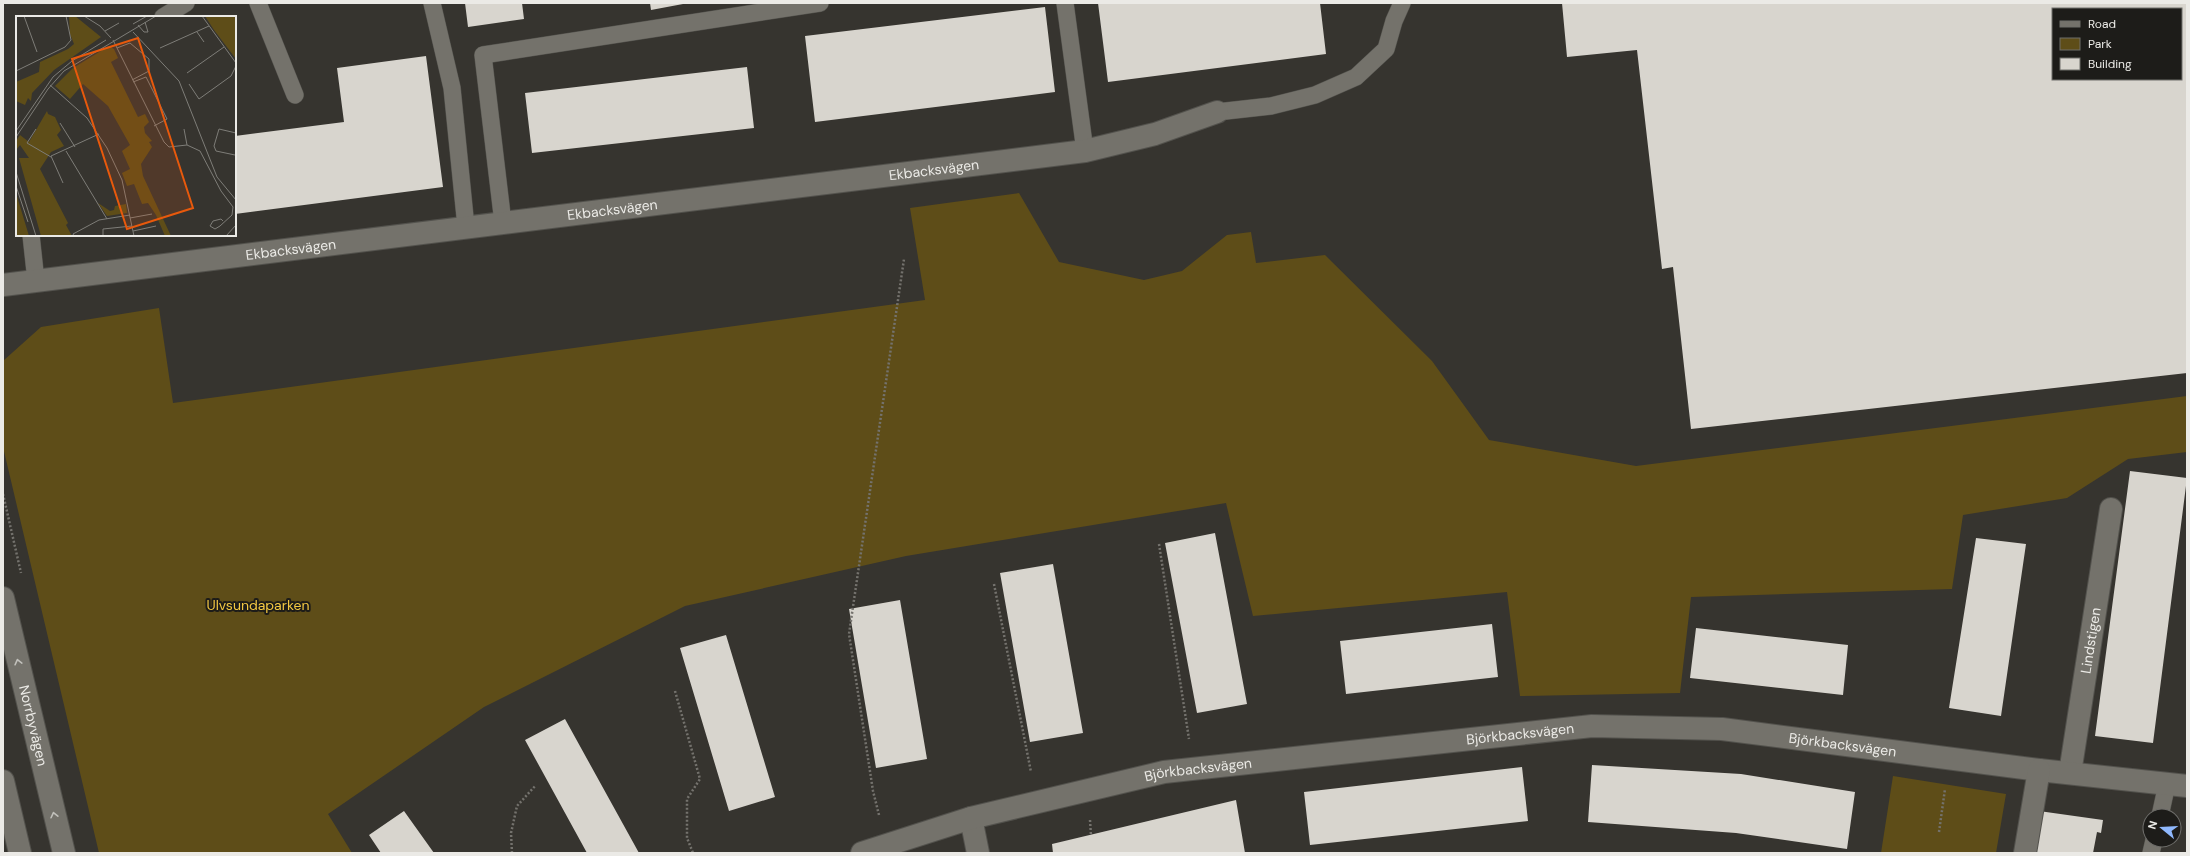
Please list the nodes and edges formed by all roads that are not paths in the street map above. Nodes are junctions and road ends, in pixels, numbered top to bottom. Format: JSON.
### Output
{"nodes":[{"id":1,"x":186,"y":3,"type":"edge"},
{"id":2,"x":258,"y":3,"type":"edge"},
{"id":3,"x":432,"y":3,"type":"edge"},
{"id":4,"x":820,"y":3,"type":"edge"},
{"id":5,"x":1065,"y":3,"type":"edge"},
{"id":6,"x":1402,"y":3,"type":"edge"},
{"id":7,"x":165,"y":16,"type":"edge"},
{"id":8,"x":294,"y":95,"type":"dead end"},
{"id":9,"x":1217,"y":112,"type":"joint"},
{"id":10,"x":1085,"y":151,"type":"junction"},
{"id":11,"x":503,"y":223,"type":"junction"},
{"id":12,"x":466,"y":227,"type":"junction"},
{"id":13,"x":31,"y":236,"type":"edge"},
{"id":14,"x":36,"y":282,"type":"junction"},
{"id":15,"x":3,"y":285,"type":"edge"},
{"id":16,"x":2111,"y":509,"type":"dead end"},
{"id":17,"x":3,"y":598,"type":"edge"},
{"id":18,"x":2039,"y":770,"type":"junction"},
{"id":19,"x":2070,"y":773,"type":"junction"},
{"id":20,"x":3,"y":780,"type":"edge"},
{"id":21,"x":2177,"y":785,"type":"edge"},
{"id":22,"x":2164,"y":808,"type":"edge"},
{"id":23,"x":971,"y":818,"type":"junction"},
{"id":24,"x":20,"y":853,"type":"edge"},
{"id":25,"x":64,"y":853,"type":"edge"},
{"id":26,"x":862,"y":853,"type":"edge"},
{"id":27,"x":978,"y":853,"type":"edge"},
{"id":28,"x":2025,"y":853,"type":"edge"}],
"edges":[{"from":1,"to":7,"type":"lane"},
{"from":2,"to":8,"type":"lane"},
{"from":3,"to":12,"type":"lane"},
{"from":4,"to":11,"type":"lane"},
{"from":5,"to":10,"type":"lane"},
{"from":6,"to":9,"type":"lane"},
{"from":9,"to":10,"type":"street","name":"Ekbacksvägen"},
{"from":10,"to":11,"type":"street","name":"Ekbacksvägen"},
{"from":11,"to":12,"type":"street","name":"Ekbacksvägen"},
{"from":12,"to":14,"type":"street","name":"Ekbacksvägen"},
{"from":13,"to":14,"type":"lane"},
{"from":14,"to":15,"type":"street","name":"Ekbacksvägen"},
{"from":16,"to":19,"type":"street","name":"Lindstigen"},
{"from":25,"to":17,"type":"street","name":"Norrbyvägen","one_way":true},
{"from":18,"to":19,"type":"street","name":"Björkbacksvägen"},
{"from":18,"to":23,"type":"street","name":"Björkbacksvägen"},
{"from":18,"to":28,"type":"street"},
{"from":19,"to":21,"type":"street","name":"Björkbacksvägen"},
{"from":20,"to":24,"type":"street"},
{"from":21,"to":22,"type":"lane"},
{"from":23,"to":26,"type":"street","name":"Björkbacksvägen"},
{"from":23,"to":27,"type":"street"}]}
